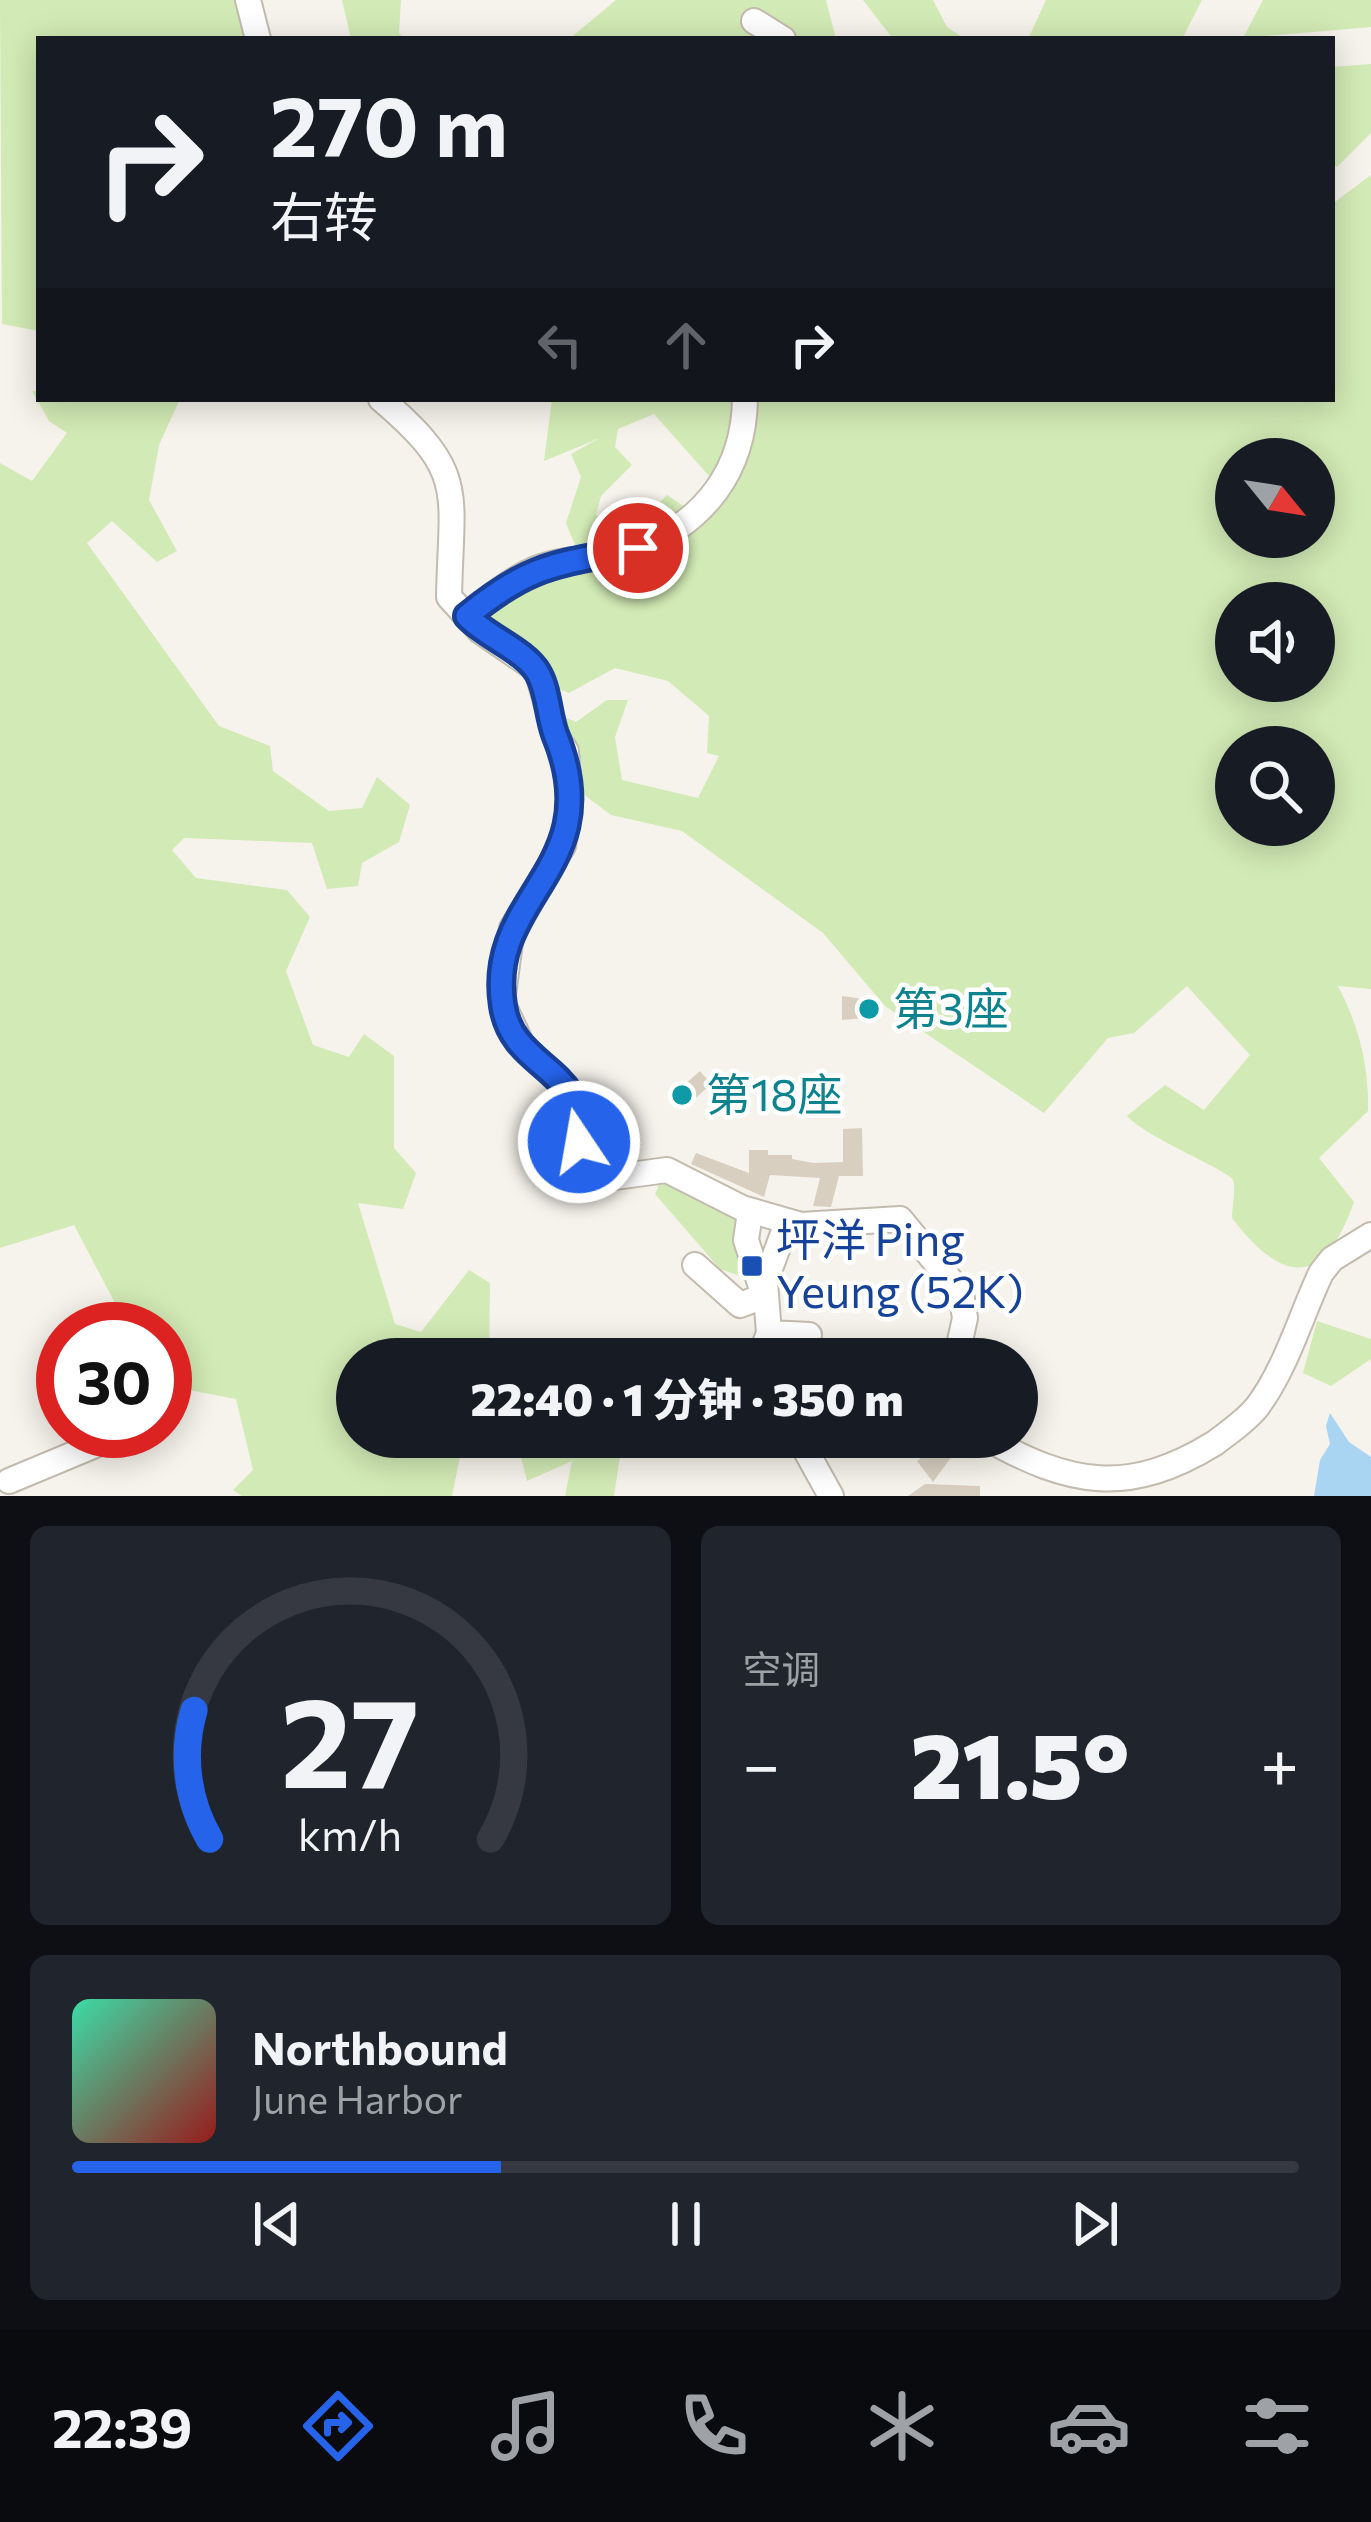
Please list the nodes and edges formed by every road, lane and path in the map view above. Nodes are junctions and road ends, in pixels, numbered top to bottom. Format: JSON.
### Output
{"nodes":[{"id":1,"x":248,"y":0,"type":"edge"},
{"id":2,"x":754,"y":21,"type":"dead end"},
{"id":3,"x":257,"y":36,"type":"edge"},
{"id":4,"x":778,"y":36,"type":"edge"},
{"id":5,"x":384,"y":402,"type":"edge"},
{"id":6,"x":746,"y":402,"type":"edge"},
{"id":7,"x":467,"y":616,"type":"junction"},
{"id":8,"x":751,"y":1211,"type":"junction"},
{"id":9,"x":788,"y":1222,"type":"junction"},
{"id":10,"x":1371,"y":1235,"type":"edge"},
{"id":11,"x":695,"y":1265,"type":"dead end"},
{"id":12,"x":764,"y":1296,"type":"junction"},
{"id":13,"x":769,"y":1333,"type":"junction"},
{"id":14,"x":808,"y":1335,"type":"dead end"},
{"id":15,"x":767,"y":1338,"type":"edge"},
{"id":16,"x":959,"y":1338,"type":"edge"},
{"id":17,"x":64,"y":1458,"type":"edge"},
{"id":18,"x":810,"y":1458,"type":"edge"},
{"id":19,"x":1024,"y":1458,"type":"edge"},
{"id":20,"x":9,"y":1481,"type":"dead end"},
{"id":21,"x":831,"y":1496,"type":"edge"}],
"edges":[{"from":1,"to":3,"type":"street"},
{"from":2,"to":4,"type":"street"},
{"from":5,"to":7,"type":"street"},
{"from":6,"to":7,"type":"street"},
{"from":7,"to":8,"type":"street"},
{"from":8,"to":9,"type":"street"},
{"from":8,"to":12,"type":"street"},
{"from":9,"to":12,"type":"street"},
{"from":9,"to":16,"type":"street"},
{"from":10,"to":19,"type":"street"},
{"from":11,"to":12,"type":"street"},
{"from":12,"to":13,"type":"street"},
{"from":13,"to":14,"type":"street"},
{"from":13,"to":15,"type":"street"},
{"from":17,"to":20,"type":"street"},
{"from":18,"to":21,"type":"street"}]}
